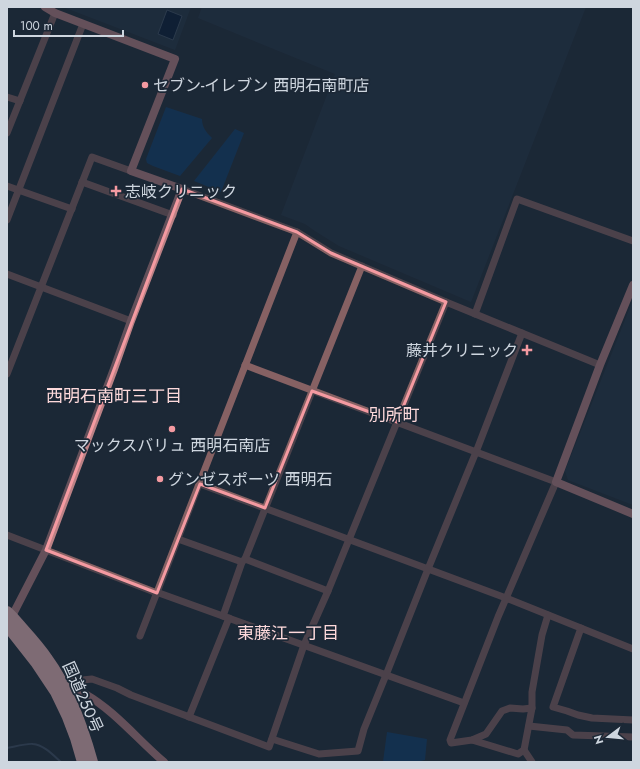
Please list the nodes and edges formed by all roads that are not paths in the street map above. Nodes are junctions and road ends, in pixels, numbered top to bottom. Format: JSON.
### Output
{"nodes":[{"id":1,"x":45,"y":7,"type":"edge"},
{"id":2,"x":55,"y":13,"type":"junction"},
{"id":3,"x":83,"y":24,"type":"junction"},
{"id":4,"x":7,"y":97,"type":"edge"},
{"id":5,"x":20,"y":101,"type":"junction"},
{"id":6,"x":7,"y":134,"type":"edge"},
{"id":7,"x":131,"y":170,"type":"junction"},
{"id":8,"x":82,"y":182,"type":"junction"},
{"id":9,"x":7,"y":186,"type":"edge"},
{"id":10,"x":182,"y":189,"type":"junction"},
{"id":11,"x":19,"y":190,"type":"junction"},
{"id":12,"x":72,"y":209,"type":"junction"},
{"id":13,"x":173,"y":215,"type":"junction"},
{"id":14,"x":7,"y":220,"type":"edge"},
{"id":15,"x":297,"y":232,"type":"junction"},
{"id":16,"x":633,"y":241,"type":"edge"},
{"id":17,"x":362,"y":266,"type":"junction"},
{"id":18,"x":7,"y":274,"type":"edge"},
{"id":19,"x":633,"y":285,"type":"edge"},
{"id":20,"x":41,"y":287,"type":"junction"},
{"id":21,"x":446,"y":302,"type":"junction"},
{"id":22,"x":476,"y":314,"type":"junction"},
{"id":23,"x":131,"y":321,"type":"junction"},
{"id":24,"x":522,"y":333,"type":"junction"},
{"id":25,"x":10,"y":359,"type":"edge"},
{"id":26,"x":245,"y":365,"type":"junction"},
{"id":27,"x":600,"y":366,"type":"junction"},
{"id":28,"x":7,"y":374,"type":"edge"},
{"id":29,"x":312,"y":390,"type":"junction"},
{"id":30,"x":397,"y":422,"type":"junction"},
{"id":31,"x":476,"y":452,"type":"junction"},
{"id":32,"x":556,"y":482,"type":"junction"},
{"id":33,"x":200,"y":484,"type":"junction"},
{"id":34,"x":265,"y":508,"type":"junction"},
{"id":35,"x":633,"y":514,"type":"edge"},
{"id":36,"x":7,"y":535,"type":"edge"},
{"id":37,"x":178,"y":539,"type":"junction"},
{"id":38,"x":349,"y":539,"type":"junction"},
{"id":39,"x":46,"y":550,"type":"junction"},
{"id":40,"x":243,"y":560,"type":"junction"},
{"id":41,"x":428,"y":569,"type":"junction"},
{"id":42,"x":328,"y":591,"type":"junction"},
{"id":43,"x":157,"y":593,"type":"junction"},
{"id":44,"x":506,"y":598,"type":"junction"},
{"id":45,"x":548,"y":615,"type":"junction"},
{"id":46,"x":226,"y":617,"type":"junction"},
{"id":47,"x":8,"y":621,"type":"edge"},
{"id":48,"x":581,"y":628,"type":"junction"},
{"id":49,"x":140,"y":636,"type":"dead end"},
{"id":50,"x":304,"y":645,"type":"junction"},
{"id":51,"x":633,"y":649,"type":"edge"},
{"id":52,"x":386,"y":675,"type":"junction"},
{"id":53,"x":60,"y":690,"type":"junction"},
{"id":54,"x":464,"y":703,"type":"junction"},
{"id":55,"x":532,"y":708,"type":"junction"},
{"id":56,"x":72,"y":715,"type":"junction"},
{"id":57,"x":189,"y":717,"type":"junction"},
{"id":58,"x":633,"y":720,"type":"edge"},
{"id":59,"x":529,"y":726,"type":"junction"},
{"id":60,"x":633,"y":737,"type":"edge"},
{"id":61,"x":272,"y":739,"type":"junction"},
{"id":62,"x":472,"y":740,"type":"junction"},
{"id":63,"x":524,"y":750,"type":"junction"},
{"id":64,"x":83,"y":762,"type":"edge"},
{"id":65,"x":92,"y":762,"type":"edge"},
{"id":66,"x":164,"y":762,"type":"edge"},
{"id":67,"x":532,"y":762,"type":"edge"}],
"edges":[{"from":1,"to":2,"type":"street"},
{"from":2,"to":3,"type":"street"},
{"from":2,"to":5,"type":"street"},
{"from":3,"to":7,"type":"street"},
{"from":3,"to":11,"type":"street"},
{"from":4,"to":5,"type":"street"},
{"from":5,"to":6,"type":"street"},
{"from":7,"to":8,"type":"street"},
{"from":7,"to":10,"type":"street"},
{"from":8,"to":12,"type":"street"},
{"from":8,"to":13,"type":"street"},
{"from":9,"to":11,"type":"street"},
{"from":10,"to":13,"type":"street"},
{"from":10,"to":15,"type":"street"},
{"from":11,"to":12,"type":"street"},
{"from":11,"to":14,"type":"street"},
{"from":12,"to":20,"type":"street"},
{"from":13,"to":23,"type":"street"},
{"from":15,"to":17,"type":"street"},
{"from":15,"to":26,"type":"street"},
{"from":16,"to":22,"type":"street"},
{"from":17,"to":21,"type":"street"},
{"from":17,"to":29,"type":"street"},
{"from":18,"to":20,"type":"street"},
{"from":19,"to":27,"type":"street"},
{"from":20,"to":23,"type":"street"},
{"from":20,"to":25,"type":"street"},
{"from":21,"to":22,"type":"street"},
{"from":21,"to":30,"type":"street"},
{"from":22,"to":24,"type":"street"},
{"from":23,"to":39,"type":"street"},
{"from":24,"to":27,"type":"street"},
{"from":24,"to":31,"type":"street"},
{"from":25,"to":28,"type":"street"},
{"from":26,"to":29,"type":"street"},
{"from":26,"to":33,"type":"street"},
{"from":27,"to":32,"type":"street"},
{"from":29,"to":30,"type":"street"},
{"from":29,"to":34,"type":"street"},
{"from":30,"to":31,"type":"street"},
{"from":30,"to":38,"type":"street"},
{"from":31,"to":32,"type":"street"},
{"from":31,"to":41,"type":"street"},
{"from":32,"to":35,"type":"street"},
{"from":32,"to":44,"type":"street"},
{"from":33,"to":34,"type":"street"},
{"from":33,"to":37,"type":"street"},
{"from":34,"to":38,"type":"street"},
{"from":34,"to":40,"type":"street"},
{"from":36,"to":39,"type":"street"},
{"from":37,"to":40,"type":"street"},
{"from":37,"to":43,"type":"street"},
{"from":38,"to":41,"type":"street"},
{"from":38,"to":42,"type":"street"},
{"from":39,"to":43,"type":"street"},
{"from":39,"to":47,"type":"street"},
{"from":40,"to":42,"type":"street"},
{"from":40,"to":46,"type":"street"},
{"from":41,"to":44,"type":"street"},
{"from":41,"to":52,"type":"street"},
{"from":42,"to":50,"type":"street"},
{"from":43,"to":46,"type":"street"},
{"from":43,"to":49,"type":"street"},
{"from":44,"to":45,"type":"street"},
{"from":44,"to":54,"type":"street"},
{"from":45,"to":48,"type":"street"},
{"from":45,"to":55,"type":"street"},
{"from":46,"to":50,"type":"street"},
{"from":46,"to":57,"type":"street"},
{"from":47,"to":53,"type":"highway","name":"国道250号"},
{"from":48,"to":51,"type":"street"},
{"from":48,"to":58,"type":"street"},
{"from":50,"to":52,"type":"street"},
{"from":50,"to":61,"type":"street"},
{"from":52,"to":54,"type":"street"},
{"from":52,"to":61,"type":"street"},
{"from":53,"to":56,"type":"highway","name":"国道250号"},
{"from":53,"to":57,"type":"street"},
{"from":53,"to":66,"type":"street"},
{"from":54,"to":62,"type":"street"},
{"from":55,"to":59,"type":"street"},
{"from":55,"to":62,"type":"street"},
{"from":56,"to":64,"type":"highway","name":"国道250号"},
{"from":56,"to":65,"type":"highway","name":"国道250号"},
{"from":57,"to":61,"type":"street"},
{"from":59,"to":60,"type":"street"},
{"from":59,"to":63,"type":"street"},
{"from":62,"to":63,"type":"street"},
{"from":63,"to":67,"type":"street"}]}
